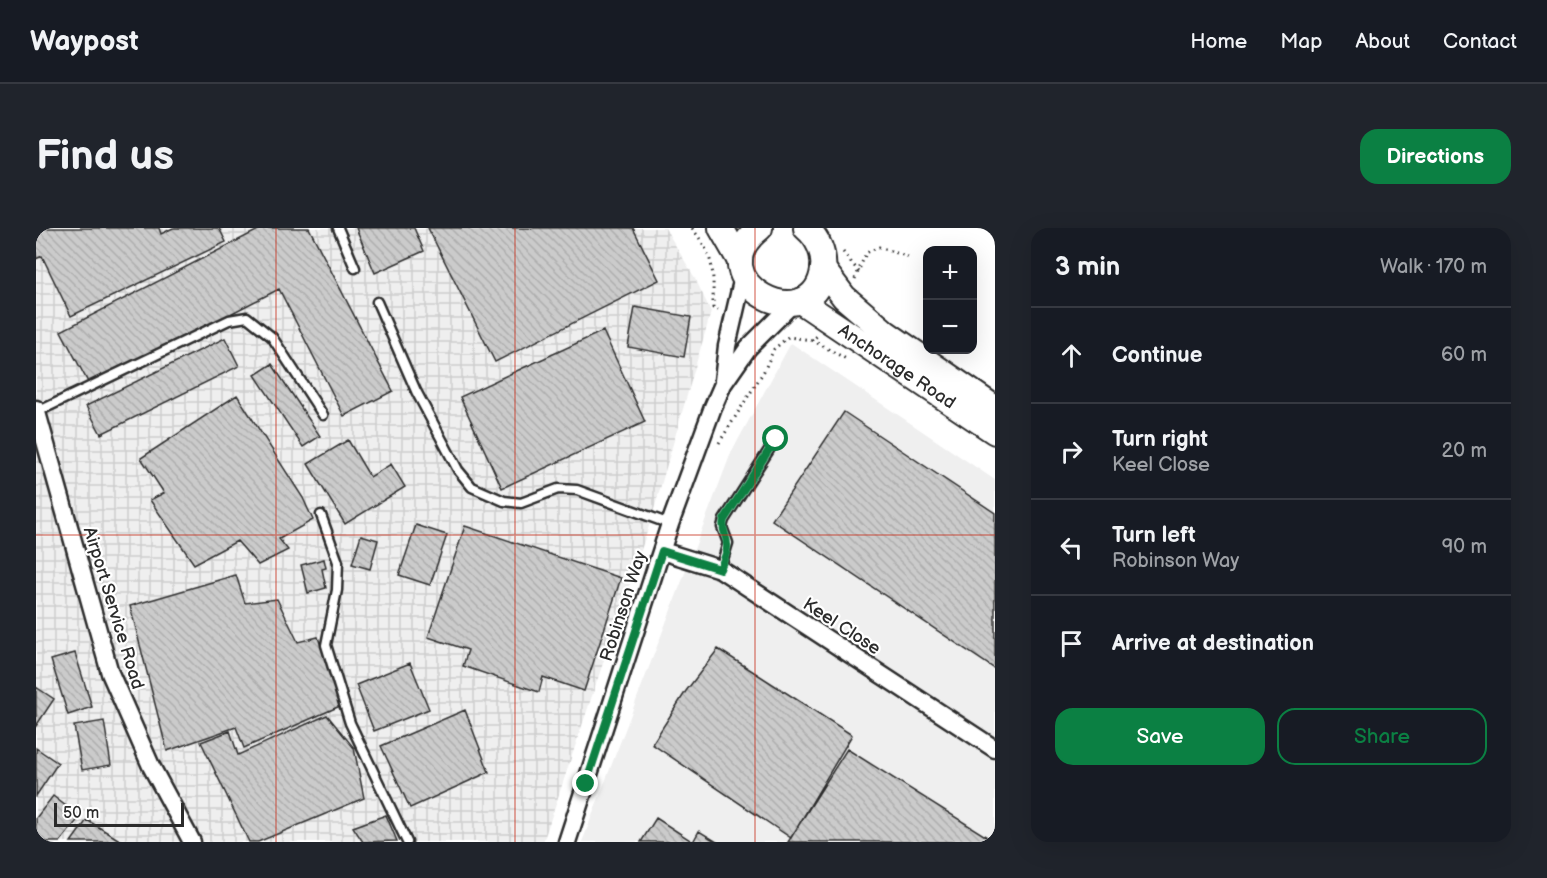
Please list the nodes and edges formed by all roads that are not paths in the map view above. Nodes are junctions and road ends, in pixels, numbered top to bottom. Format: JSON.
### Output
{"nodes":[{"id":1,"x":338,"y":228,"type":"edge"},
{"id":2,"x":721,"y":228,"type":"edge"},
{"id":3,"x":760,"y":228,"type":"edge"},
{"id":4,"x":815,"y":232,"type":"edge"},
{"id":5,"x":355,"y":268,"type":"dead end"},
{"id":6,"x":741,"y":269,"type":"junction"},
{"id":7,"x":823,"y":269,"type":"junction"},
{"id":8,"x":796,"y":302,"type":"junction"},
{"id":9,"x":377,"y":303,"type":"dead end"},
{"id":10,"x":723,"y":384,"type":"junction"},
{"id":11,"x":992,"y":400,"type":"edge"},
{"id":12,"x":36,"y":411,"type":"edge"},
{"id":13,"x":323,"y":415,"type":"dead end"},
{"id":14,"x":995,"y":432,"type":"edge"},
{"id":15,"x":776,"y":439,"type":"dead end"},
{"id":16,"x":321,"y":515,"type":"dead end"},
{"id":17,"x":670,"y":524,"type":"junction"},
{"id":18,"x":662,"y":551,"type":"junction"},
{"id":19,"x":720,"y":569,"type":"junction"},
{"id":20,"x":995,"y":749,"type":"edge"},
{"id":21,"x":192,"y":842,"type":"edge"},
{"id":22,"x":407,"y":842,"type":"edge"},
{"id":23,"x":567,"y":842,"type":"edge"}],
"edges":[{"from":1,"to":5,"type":"lane"},
{"from":2,"to":6,"type":"street"},
{"from":3,"to":6,"type":"street"},
{"from":4,"to":7,"type":"street"},
{"from":6,"to":8,"type":"street"},
{"from":6,"to":10,"type":"street","name":"Robinson Way"},
{"from":7,"to":8,"type":"street"},
{"from":7,"to":11,"type":"street","name":"Anchorage Road"},
{"from":8,"to":10,"type":"street","name":"Robinson Way"},
{"from":8,"to":14,"type":"street","name":"Anchorage Road"},
{"from":9,"to":17,"type":"lane"},
{"from":10,"to":17,"type":"street","name":"Robinson Way"},
{"from":12,"to":13,"type":"lane"},
{"from":12,"to":21,"type":"street","name":"Airport Service Road"},
{"from":15,"to":19,"type":"lane"},
{"from":16,"to":22,"type":"lane"},
{"from":17,"to":18,"type":"street","name":"Robinson Way"},
{"from":18,"to":19,"type":"street","name":"Keel Close"},
{"from":18,"to":23,"type":"street","name":"Robinson Way"},
{"from":19,"to":20,"type":"street","name":"Keel Close"}]}
